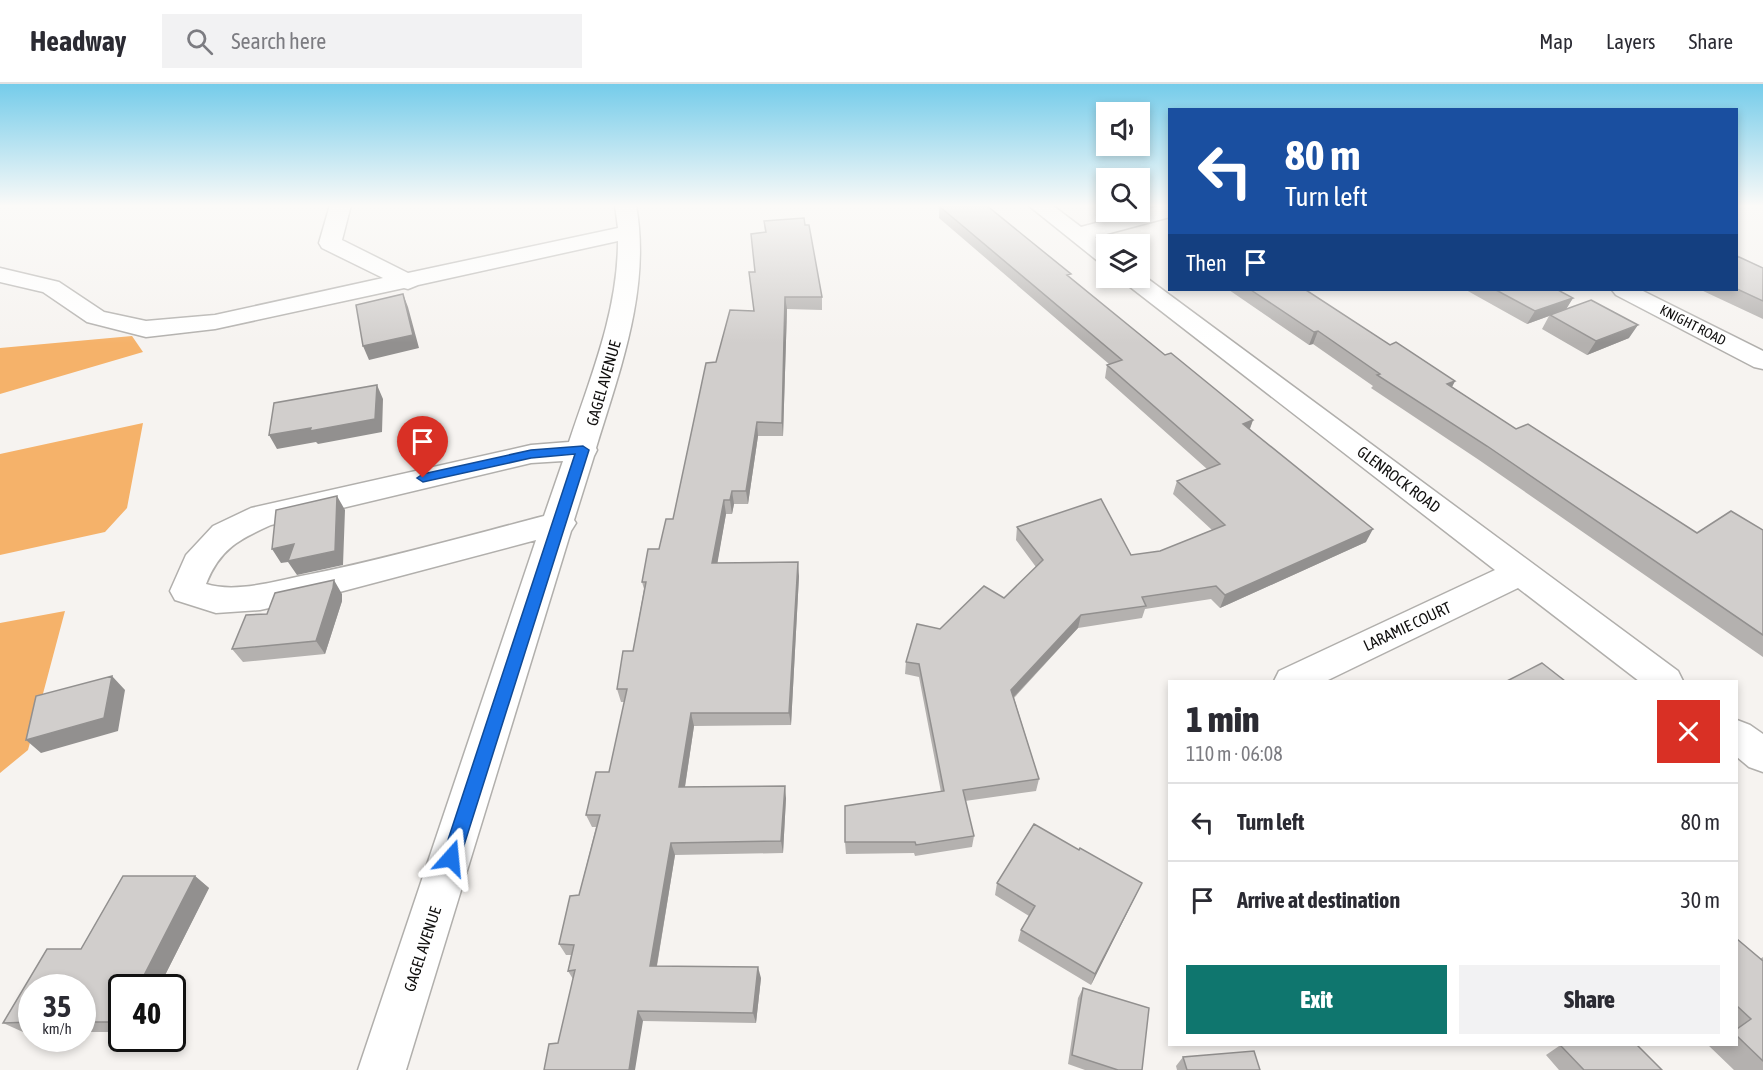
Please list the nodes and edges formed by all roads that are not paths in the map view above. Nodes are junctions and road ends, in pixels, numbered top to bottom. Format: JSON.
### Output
{"nodes":[{"id":1,"x":346,"y":251,"type":"edge"},
{"id":2,"x":516,"y":251,"type":"edge"},
{"id":3,"x":627,"y":251,"type":"edge"},
{"id":4,"x":0,"y":275,"type":"edge"},
{"id":5,"x":408,"y":282,"type":"junction"},
{"id":6,"x":1146,"y":288,"type":"edge"},
{"id":7,"x":1626,"y":291,"type":"edge"},
{"id":8,"x":1763,"y":360,"type":"edge"},
{"id":9,"x":583,"y":450,"type":"junction"},
{"id":10,"x":560,"y":523,"type":"junction"},
{"id":11,"x":1521,"y":572,"type":"junction"},
{"id":12,"x":1294,"y":680,"type":"edge"},
{"id":13,"x":1664,"y":680,"type":"edge"},
{"id":14,"x":1738,"y":737,"type":"edge"},
{"id":15,"x":1763,"y":755,"type":"edge"},
{"id":16,"x":382,"y":1070,"type":"edge"}],
"edges":[{"from":1,"to":5,"type":"street"},
{"from":2,"to":5,"type":"street"},
{"from":3,"to":9,"type":"street","name":"GAGEL AVENUE"},
{"from":4,"to":5,"type":"street"},
{"from":6,"to":11,"type":"street","name":"GLENROCK ROAD"},
{"from":7,"to":8,"type":"street","name":"KNIGHT ROAD"},
{"from":9,"to":10,"type":"street","name":"GAGEL AVENUE"},
{"from":9,"to":10,"type":"street"},
{"from":10,"to":16,"type":"street","name":"GAGEL AVENUE"},
{"from":11,"to":12,"type":"street","name":"LARAMIE COURT"},
{"from":11,"to":13,"type":"street","name":"GLENROCK ROAD"},
{"from":14,"to":15,"type":"street"}]}
